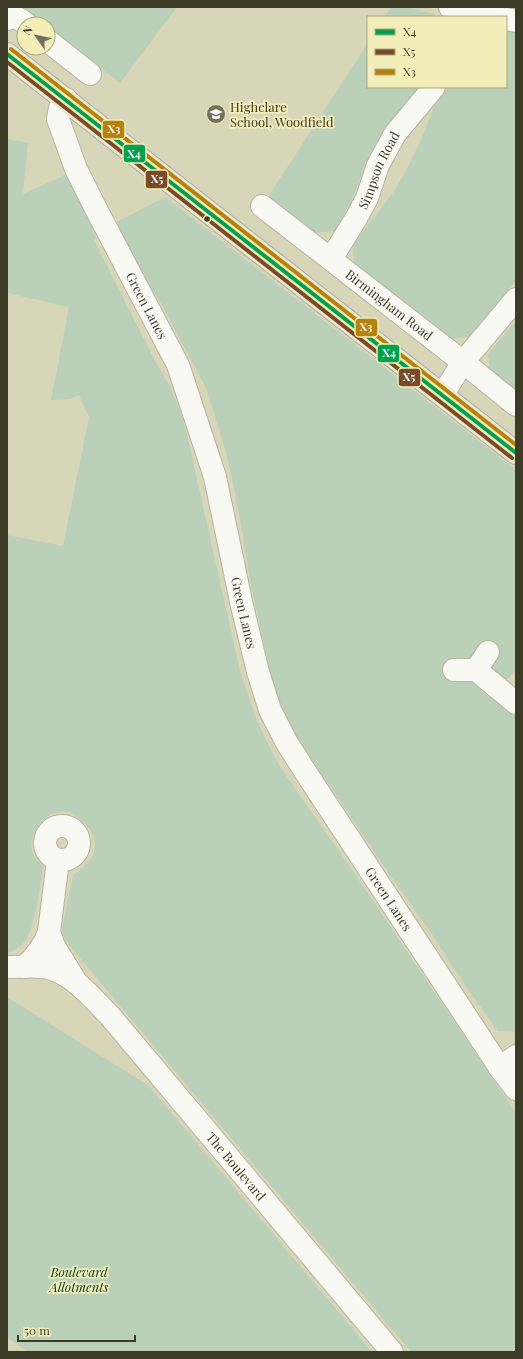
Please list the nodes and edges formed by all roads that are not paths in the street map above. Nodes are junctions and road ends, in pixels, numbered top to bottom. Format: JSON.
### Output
{"nodes":[{"id":1,"x":458,"y":11,"type":"edge"},
{"id":2,"x":490,"y":16,"type":"edge"},
{"id":3,"x":56,"y":47,"type":"edge"},
{"id":4,"x":7,"y":54,"type":"edge"},
{"id":5,"x":90,"y":74,"type":"dead end"},
{"id":6,"x":433,"y":88,"type":"edge"},
{"id":7,"x":66,"y":99,"type":"junction"},
{"id":8,"x":262,"y":206,"type":"dead end"},
{"id":9,"x":331,"y":259,"type":"junction"},
{"id":10,"x":516,"y":299,"type":"edge"},
{"id":11,"x":463,"y":362,"type":"junction"},
{"id":12,"x":443,"y":394,"type":"junction"},
{"id":13,"x":516,"y":405,"type":"edge"},
{"id":14,"x":516,"y":453,"type":"edge"},
{"id":15,"x":488,"y":652,"type":"dead end"},
{"id":16,"x":454,"y":670,"type":"dead end"},
{"id":17,"x":476,"y":670,"type":"junction"},
{"id":18,"x":513,"y":693,"type":"edge"},
{"id":19,"x":58,"y":860,"type":"dead end"},
{"id":20,"x":49,"y":932,"type":"junction"},
{"id":21,"x":16,"y":967,"type":"edge"},
{"id":22,"x":78,"y":984,"type":"junction"},
{"id":23,"x":508,"y":1062,"type":"edge"},
{"id":24,"x":516,"y":1089,"type":"edge"},
{"id":25,"x":392,"y":1352,"type":"edge"}],
"edges":[{"from":1,"to":2,"type":"street"},
{"from":3,"to":5,"type":"street"},
{"from":4,"to":7,"type":"main road"},
{"from":6,"to":9,"type":"street","name":"Simpson Road"},
{"from":7,"to":12,"type":"main road"},
{"from":7,"to":23,"type":"street","name":"Green Lanes"},
{"from":8,"to":9,"type":"street","name":"Birmingham Road"},
{"from":9,"to":11,"type":"street","name":"Birmingham Road"},
{"from":10,"to":11,"type":"street"},
{"from":11,"to":12,"type":"street"},
{"from":11,"to":13,"type":"street","name":"Birmingham Road"},
{"from":12,"to":14,"type":"main road"},
{"from":15,"to":17,"type":"street"},
{"from":16,"to":17,"type":"street"},
{"from":17,"to":18,"type":"street"},
{"from":19,"to":20,"type":"street","name":"The Boulevard"},
{"from":20,"to":21,"type":"street","name":"The Boulevard"},
{"from":20,"to":22,"type":"street","name":"The Boulevard"},
{"from":21,"to":22,"type":"street","name":"The Boulevard"},
{"from":22,"to":25,"type":"street","name":"The Boulevard"},
{"from":23,"to":24,"type":"street","name":"Green Lanes"}]}
